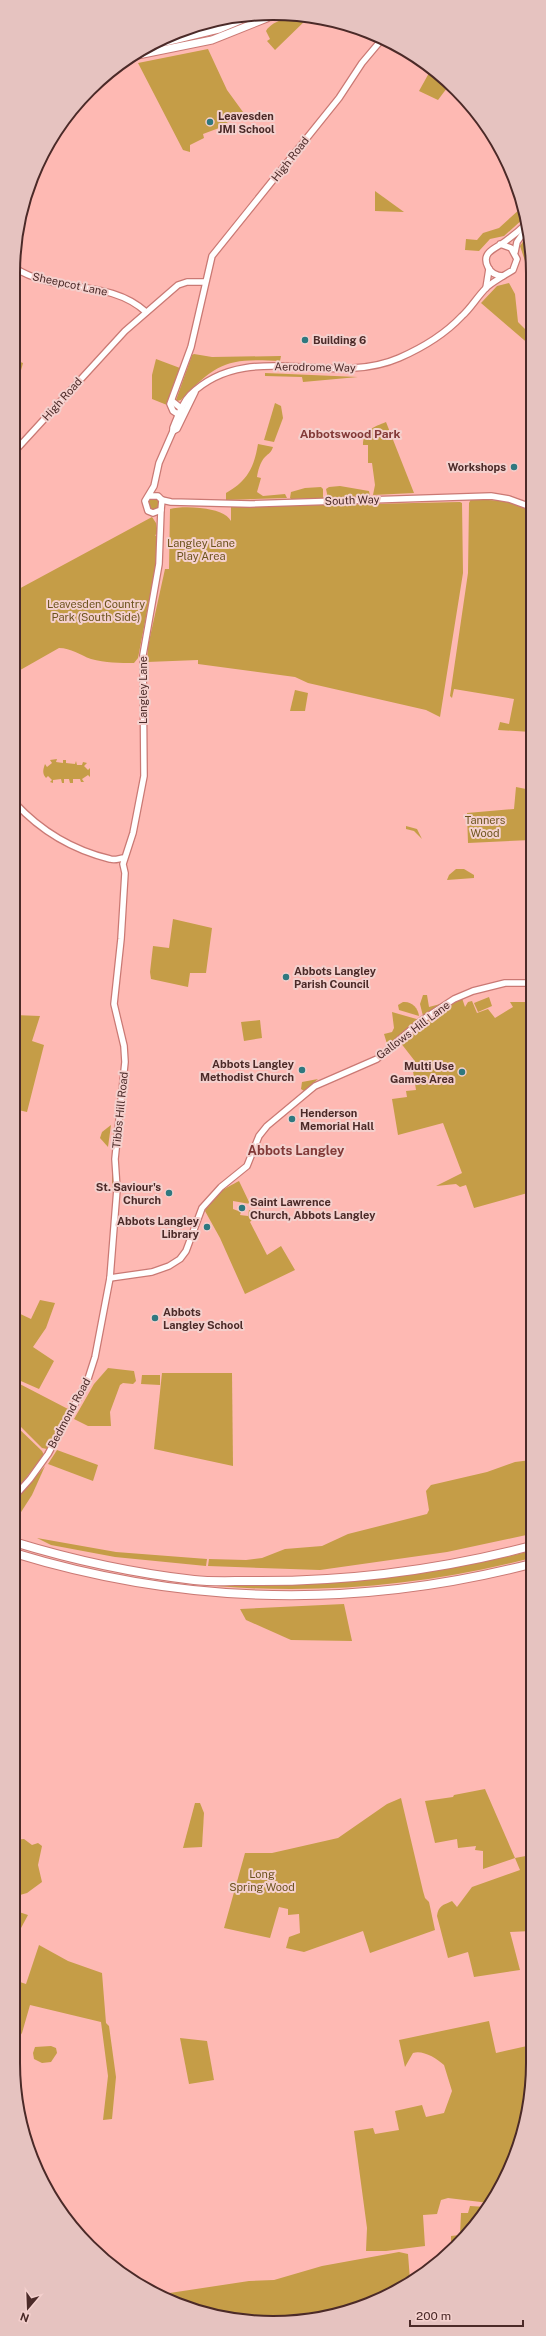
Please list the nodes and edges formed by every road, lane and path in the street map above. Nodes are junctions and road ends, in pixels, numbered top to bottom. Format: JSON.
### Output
{"nodes":[{"id":1,"x":260,"y":21,"type":"edge"},
{"id":2,"x":232,"y":23,"type":"edge"},
{"id":3,"x":174,"y":40,"type":"edge"},
{"id":4,"x":379,"y":43,"type":"edge"},
{"id":5,"x":149,"y":53,"type":"edge"},
{"id":6,"x":522,"y":227,"type":"edge"},
{"id":7,"x":523,"y":234,"type":"edge"},
{"id":8,"x":500,"y":244,"type":"junction"},
{"id":9,"x":515,"y":252,"type":"junction"},
{"id":10,"x":489,"y":269,"type":"junction"},
{"id":11,"x":20,"y":270,"type":"edge"},
{"id":12,"x":503,"y":276,"type":"junction"},
{"id":13,"x":204,"y":282,"type":"junction"},
{"id":14,"x":486,"y":288,"type":"junction"},
{"id":15,"x":146,"y":312,"type":"junction"},
{"id":16,"x":172,"y":401,"type":"junction"},
{"id":17,"x":184,"y":410,"type":"junction"},
{"id":18,"x":179,"y":415,"type":"junction"},
{"id":19,"x":173,"y":431,"type":"junction"},
{"id":20,"x":20,"y":446,"type":"edge"},
{"id":21,"x":154,"y":486,"type":"junction"},
{"id":22,"x":149,"y":496,"type":"junction"},
{"id":23,"x":160,"y":498,"type":"junction"},
{"id":24,"x":171,"y":502,"type":"junction"},
{"id":25,"x":526,"y":505,"type":"edge"},
{"id":26,"x":162,"y":509,"type":"junction"},
{"id":27,"x":153,"y":513,"type":"junction"},
{"id":28,"x":160,"y":520,"type":"junction"},
{"id":29,"x":20,"y":808,"type":"edge"},
{"id":30,"x":122,"y":861,"type":"junction"},
{"id":31,"x":526,"y":983,"type":"edge"},
{"id":32,"x":110,"y":1278,"type":"junction"},
{"id":33,"x":95,"y":1357,"type":"joint"},
{"id":34,"x":20,"y":1490,"type":"edge"},
{"id":35,"x":20,"y":1544,"type":"edge"},
{"id":36,"x":526,"y":1547,"type":"edge"},
{"id":37,"x":20,"y":1555,"type":"edge"},
{"id":38,"x":526,"y":1565,"type":"edge"}],
"edges":[{"from":1,"to":5,"type":"highway"},
{"from":2,"to":3,"type":"highway"},
{"from":4,"to":13,"type":"street","name":"High Road"},
{"from":6,"to":8,"type":"street"},
{"from":7,"to":9,"type":"street"},
{"from":8,"to":9,"type":"street"},
{"from":8,"to":10,"type":"street"},
{"from":9,"to":12,"type":"street"},
{"from":10,"to":12,"type":"street"},
{"from":10,"to":14,"type":"street"},
{"from":11,"to":15,"type":"street","name":"Sheepcot Lane"},
{"from":12,"to":14,"type":"street","name":"Aerodrome Way"},
{"from":13,"to":15,"type":"street","name":"High Road"},
{"from":13,"to":16,"type":"street","name":"High Road"},
{"from":14,"to":17,"type":"street","name":"Aerodrome Way"},
{"from":15,"to":20,"type":"street","name":"High Road"},
{"from":16,"to":17,"type":"street"},
{"from":16,"to":18,"type":"street"},
{"from":17,"to":18,"type":"street"},
{"from":17,"to":19,"type":"street"},
{"from":18,"to":19,"type":"street"},
{"from":19,"to":21,"type":"street"},
{"from":21,"to":22,"type":"street"},
{"from":21,"to":23,"type":"street"},
{"from":22,"to":23,"type":"street"},
{"from":22,"to":27,"type":"street"},
{"from":23,"to":24,"type":"street","name":"South Way"},
{"from":23,"to":26,"type":"street"},
{"from":24,"to":25,"type":"street","name":"South Way"},
{"from":24,"to":26,"type":"street"},
{"from":26,"to":27,"type":"street"},
{"from":26,"to":28,"type":"street","name":"Langley Lane"},
{"from":27,"to":28,"type":"street"},
{"from":28,"to":30,"type":"street","name":"Langley Lane"},
{"from":29,"to":30,"type":"street"},
{"from":30,"to":32,"type":"street","name":"Tibbs Hill Road"},
{"from":31,"to":32,"type":"street","name":"Gallows Hill Lane"},
{"from":32,"to":33,"type":"street","name":"Tibbs Hill Road"},
{"from":33,"to":34,"type":"street","name":"Bedmond Road"},
{"from":35,"to":36,"type":"highway"},
{"from":37,"to":38,"type":"highway"}]}
